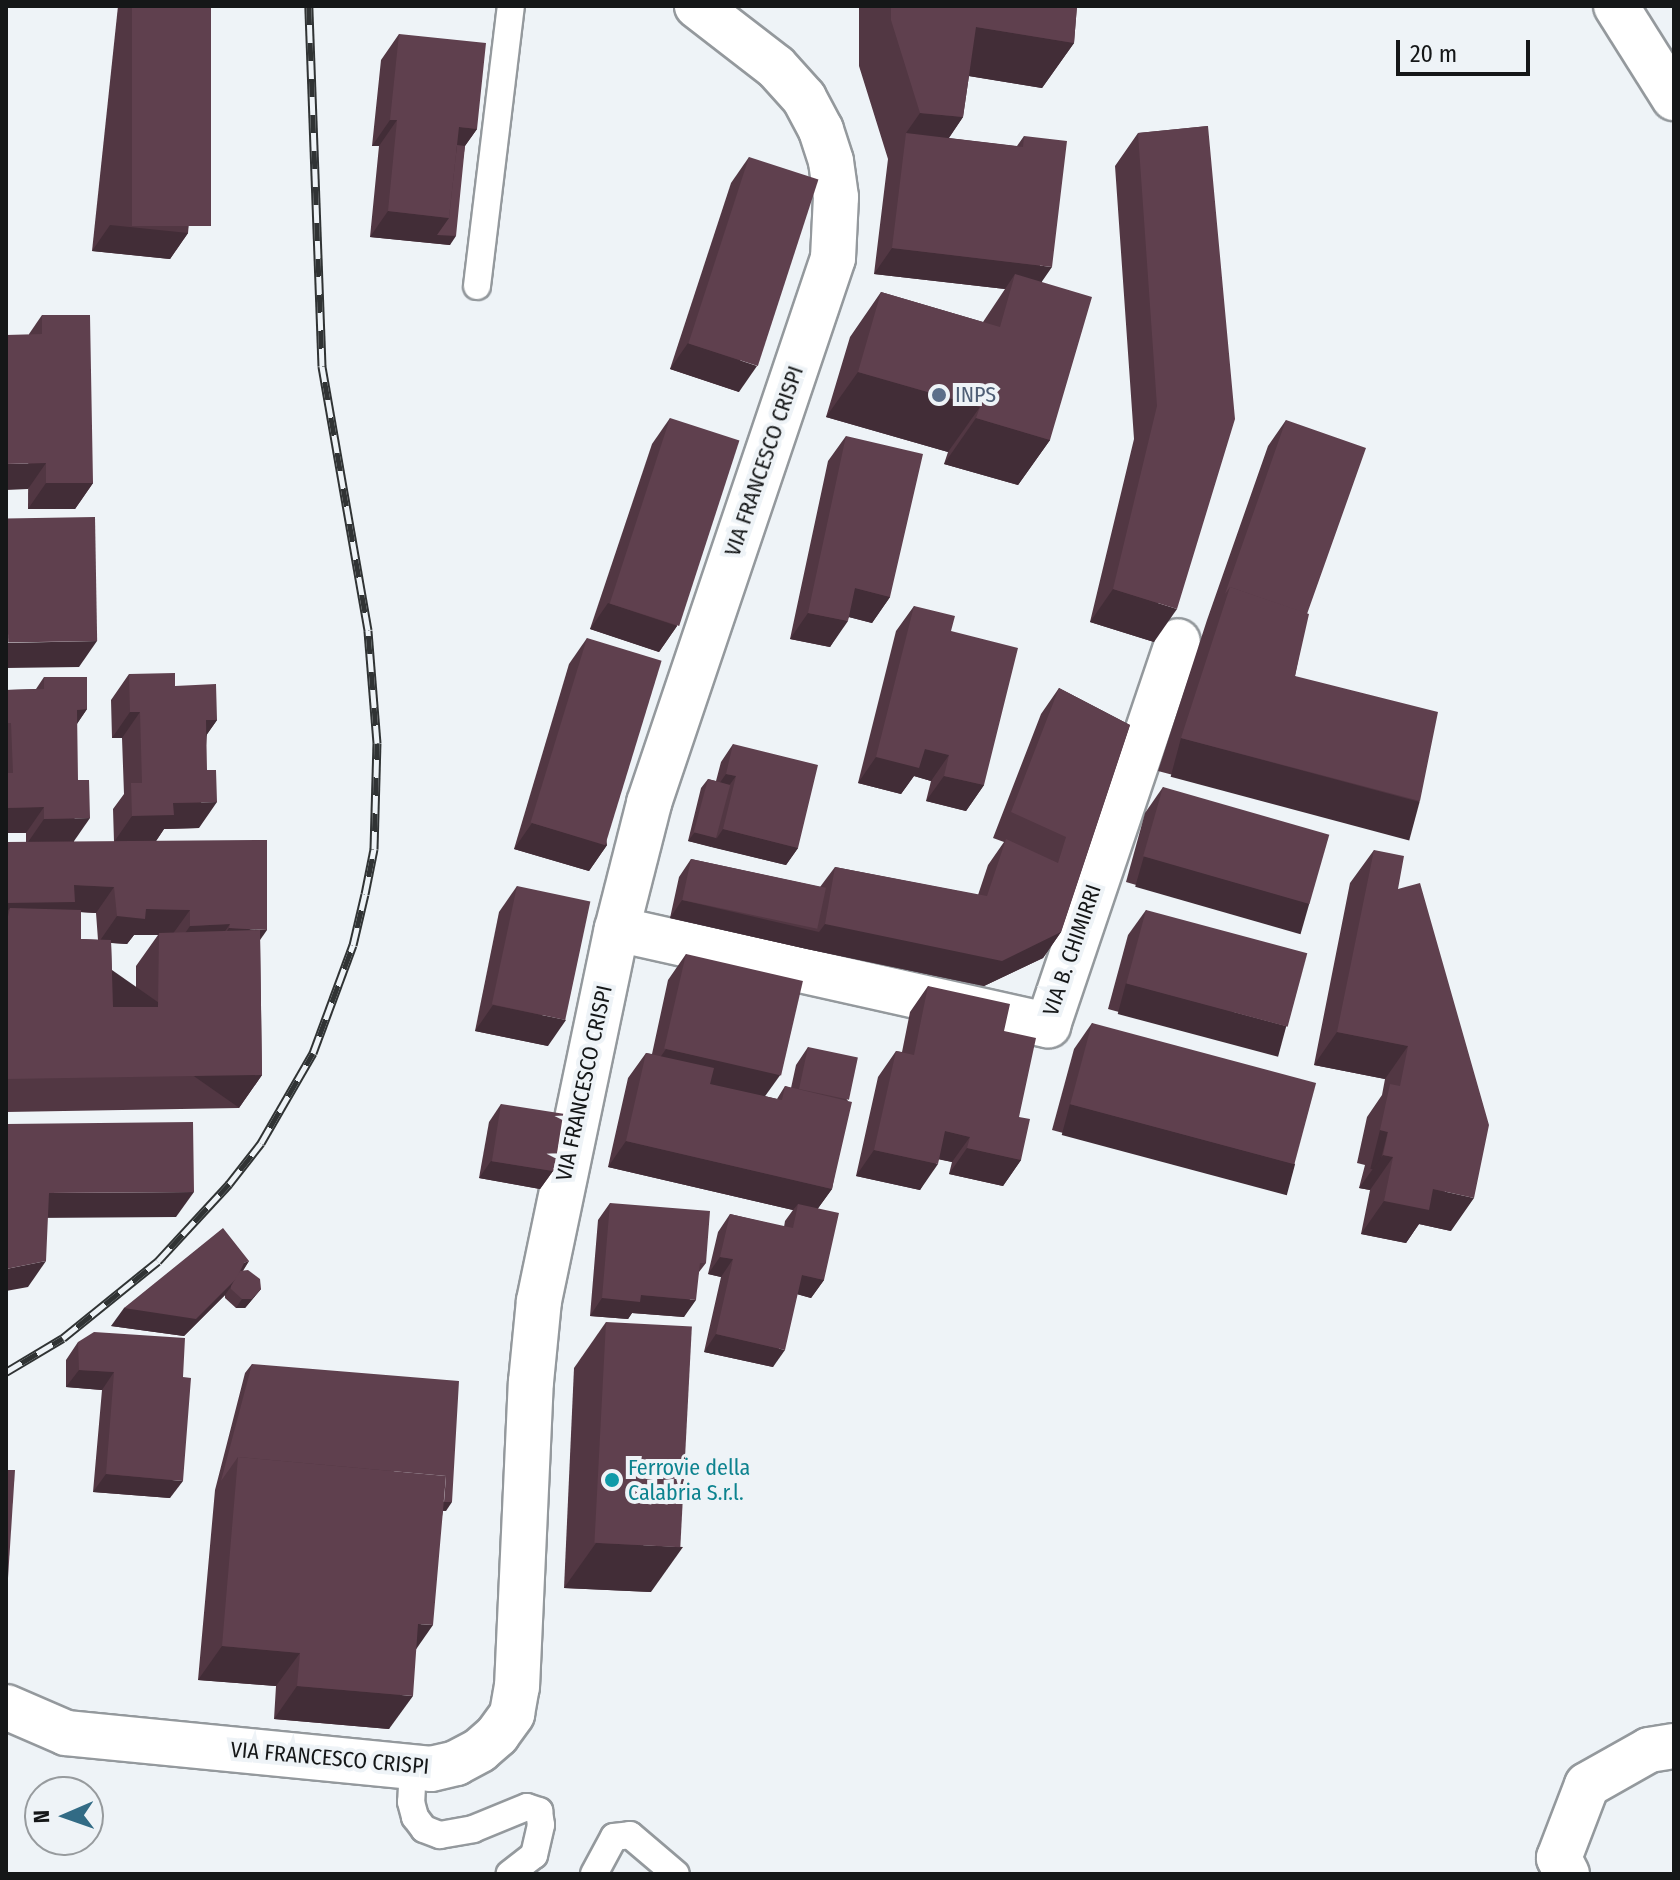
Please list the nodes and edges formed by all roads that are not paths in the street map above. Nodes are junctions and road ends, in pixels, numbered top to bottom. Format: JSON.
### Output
{"nodes":[{"id":1,"x":511,"y":6,"type":"edge"},
{"id":2,"x":697,"y":6,"type":"edge"},
{"id":3,"x":1616,"y":6,"type":"edge"},
{"id":4,"x":1674,"y":98,"type":"edge"},
{"id":5,"x":477,"y":286,"type":"dead end"},
{"id":6,"x":1178,"y":641,"type":"edge"},
{"id":7,"x":617,"y":929,"type":"junction"},
{"id":8,"x":6,"y":1707,"type":"edge"},
{"id":9,"x":1674,"y":1746,"type":"edge"},
{"id":10,"x":413,"y":1767,"type":"junction"},
{"id":11,"x":510,"y":1874,"type":"edge"},
{"id":12,"x":594,"y":1874,"type":"edge"},
{"id":13,"x":676,"y":1874,"type":"edge"},
{"id":14,"x":1567,"y":1874,"type":"edge"}],
"edges":[{"from":1,"to":5,"type":"lane"},
{"from":2,"to":7,"type":"street","name":"VIA FRANCESCO CRISPI"},
{"from":3,"to":4,"type":"street"},
{"from":6,"to":7,"type":"street","name":"VIA B. CHIMIRRI"},
{"from":7,"to":10,"type":"street","name":"VIA FRANCESCO CRISPI"},
{"from":8,"to":10,"type":"street","name":"VIA FRANCESCO CRISPI"},
{"from":9,"to":14,"type":"street"},
{"from":10,"to":11,"type":"lane"},
{"from":12,"to":13,"type":"lane"}]}
